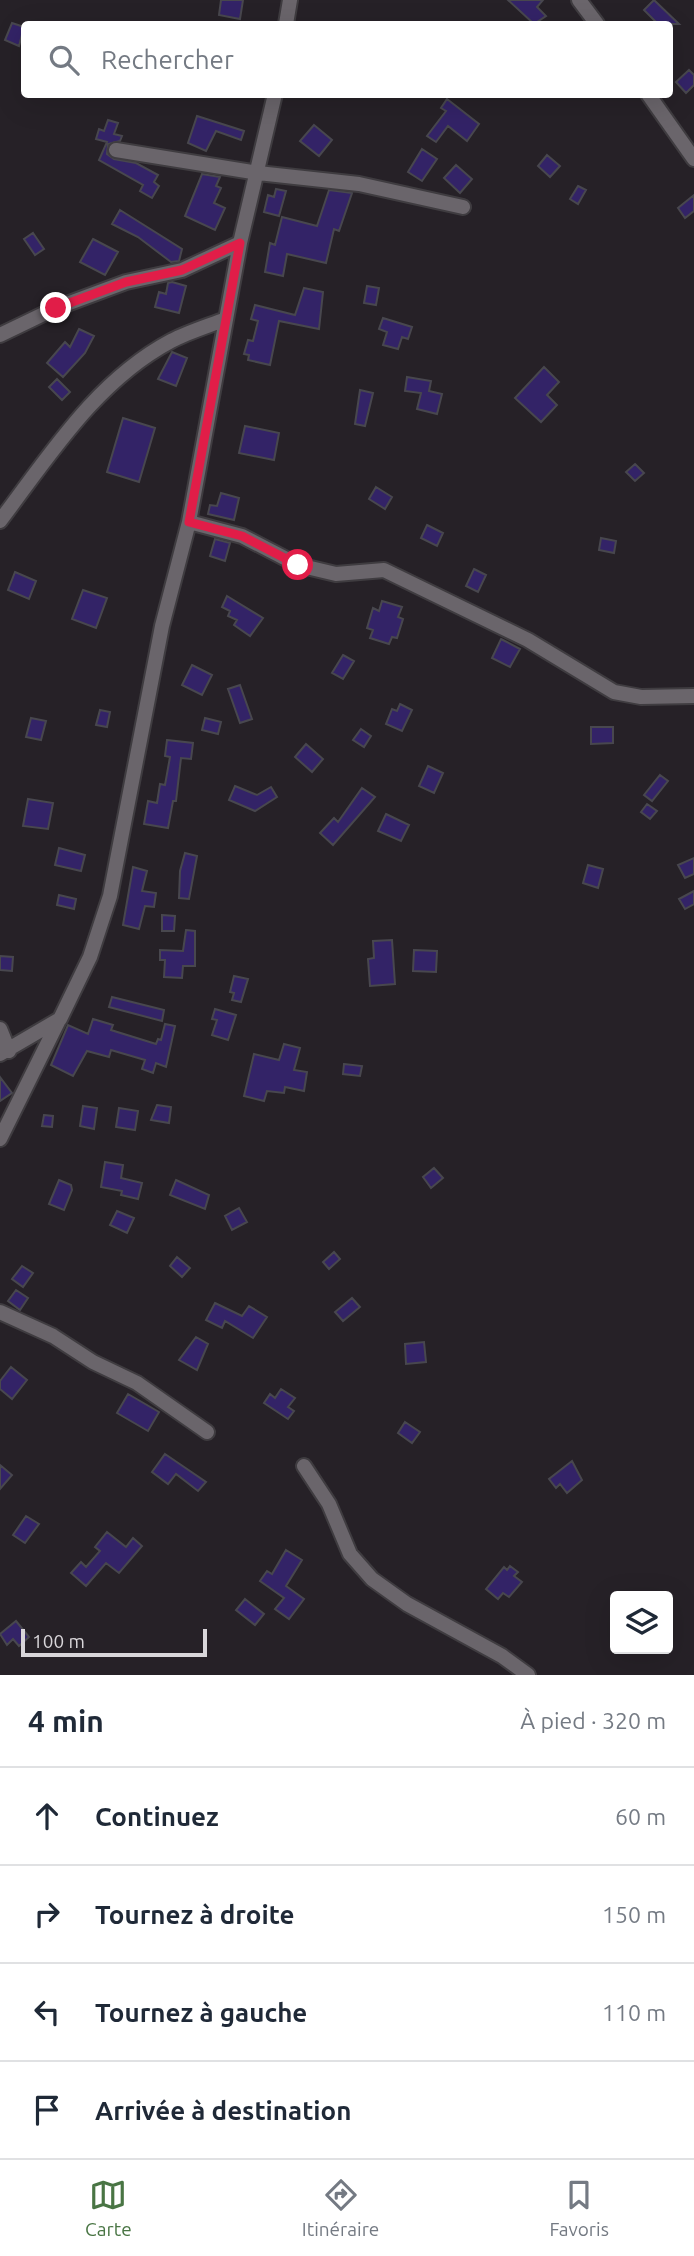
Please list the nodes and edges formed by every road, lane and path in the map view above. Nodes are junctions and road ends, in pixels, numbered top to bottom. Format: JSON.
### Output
{"nodes":[{"id":1,"x":290,"y":0,"type":"edge"},
{"id":2,"x":579,"y":0,"type":"edge"},
{"id":3,"x":286,"y":21,"type":"edge"},
{"id":4,"x":595,"y":21,"type":"edge"},
{"id":5,"x":274,"y":98,"type":"edge"},
{"id":6,"x":651,"y":98,"type":"edge"},
{"id":7,"x":116,"y":150,"type":"dead end"},
{"id":8,"x":694,"y":159,"type":"edge"},
{"id":9,"x":258,"y":173,"type":"junction"},
{"id":10,"x":463,"y":206,"type":"dead end"},
{"id":11,"x":240,"y":243,"type":"junction"},
{"id":12,"x":226,"y":320,"type":"junction"},
{"id":13,"x":0,"y":335,"type":"edge"},
{"id":14,"x":0,"y":521,"type":"edge"},
{"id":15,"x":189,"y":522,"type":"junction"},
{"id":16,"x":694,"y":696,"type":"edge"},
{"id":17,"x":60,"y":1019,"type":"junction"},
{"id":18,"x":0,"y":1029,"type":"edge"},
{"id":19,"x":5,"y":1053,"type":"edge"},
{"id":20,"x":0,"y":1139,"type":"edge"},
{"id":21,"x":0,"y":1312,"type":"edge"},
{"id":22,"x":207,"y":1432,"type":"dead end"},
{"id":23,"x":304,"y":1466,"type":"dead end"},
{"id":24,"x":528,"y":1675,"type":"edge"}],
"edges":[{"from":1,"to":3,"type":"street"},
{"from":2,"to":4,"type":"street"},
{"from":5,"to":9,"type":"street"},
{"from":6,"to":8,"type":"street"},
{"from":7,"to":9,"type":"street"},
{"from":9,"to":10,"type":"street"},
{"from":9,"to":11,"type":"street"},
{"from":11,"to":12,"type":"street"},
{"from":11,"to":13,"type":"street"},
{"from":12,"to":14,"type":"street"},
{"from":12,"to":15,"type":"street"},
{"from":15,"to":16,"type":"street"},
{"from":15,"to":17,"type":"street"},
{"from":17,"to":19,"type":"street"},
{"from":17,"to":20,"type":"street"},
{"from":18,"to":19,"type":"street"},
{"from":21,"to":22,"type":"street"},
{"from":23,"to":24,"type":"street"}]}
